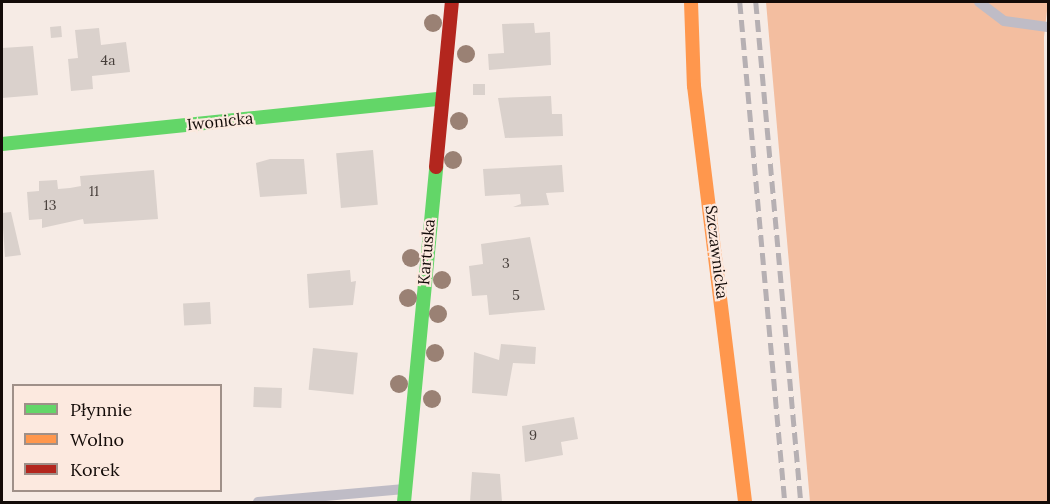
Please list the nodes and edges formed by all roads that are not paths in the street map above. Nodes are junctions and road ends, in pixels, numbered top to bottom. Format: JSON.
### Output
{"nodes":[{"id":1,"x":452,"y":2,"type":"edge"},
{"id":2,"x":691,"y":2,"type":"edge"},
{"id":3,"x":980,"y":2,"type":"edge"},
{"id":4,"x":1048,"y":27,"type":"edge"},
{"id":5,"x":440,"y":99,"type":"junction"},
{"id":6,"x":2,"y":144,"type":"edge"},
{"id":7,"x":404,"y":496,"type":"edge"},
{"id":8,"x":258,"y":502,"type":"edge"},
{"id":9,"x":745,"y":502,"type":"edge"}],
"edges":[{"from":1,"to":5,"type":"street","name":"Kartuska"},
{"from":2,"to":9,"type":"street","name":"Szczawnicka"},
{"from":3,"to":4,"type":"lane"},
{"from":5,"to":6,"type":"street","name":"Iwonicka"},
{"from":5,"to":7,"type":"street","name":"Kartuska"},
{"from":7,"to":8,"type":"lane"}]}
